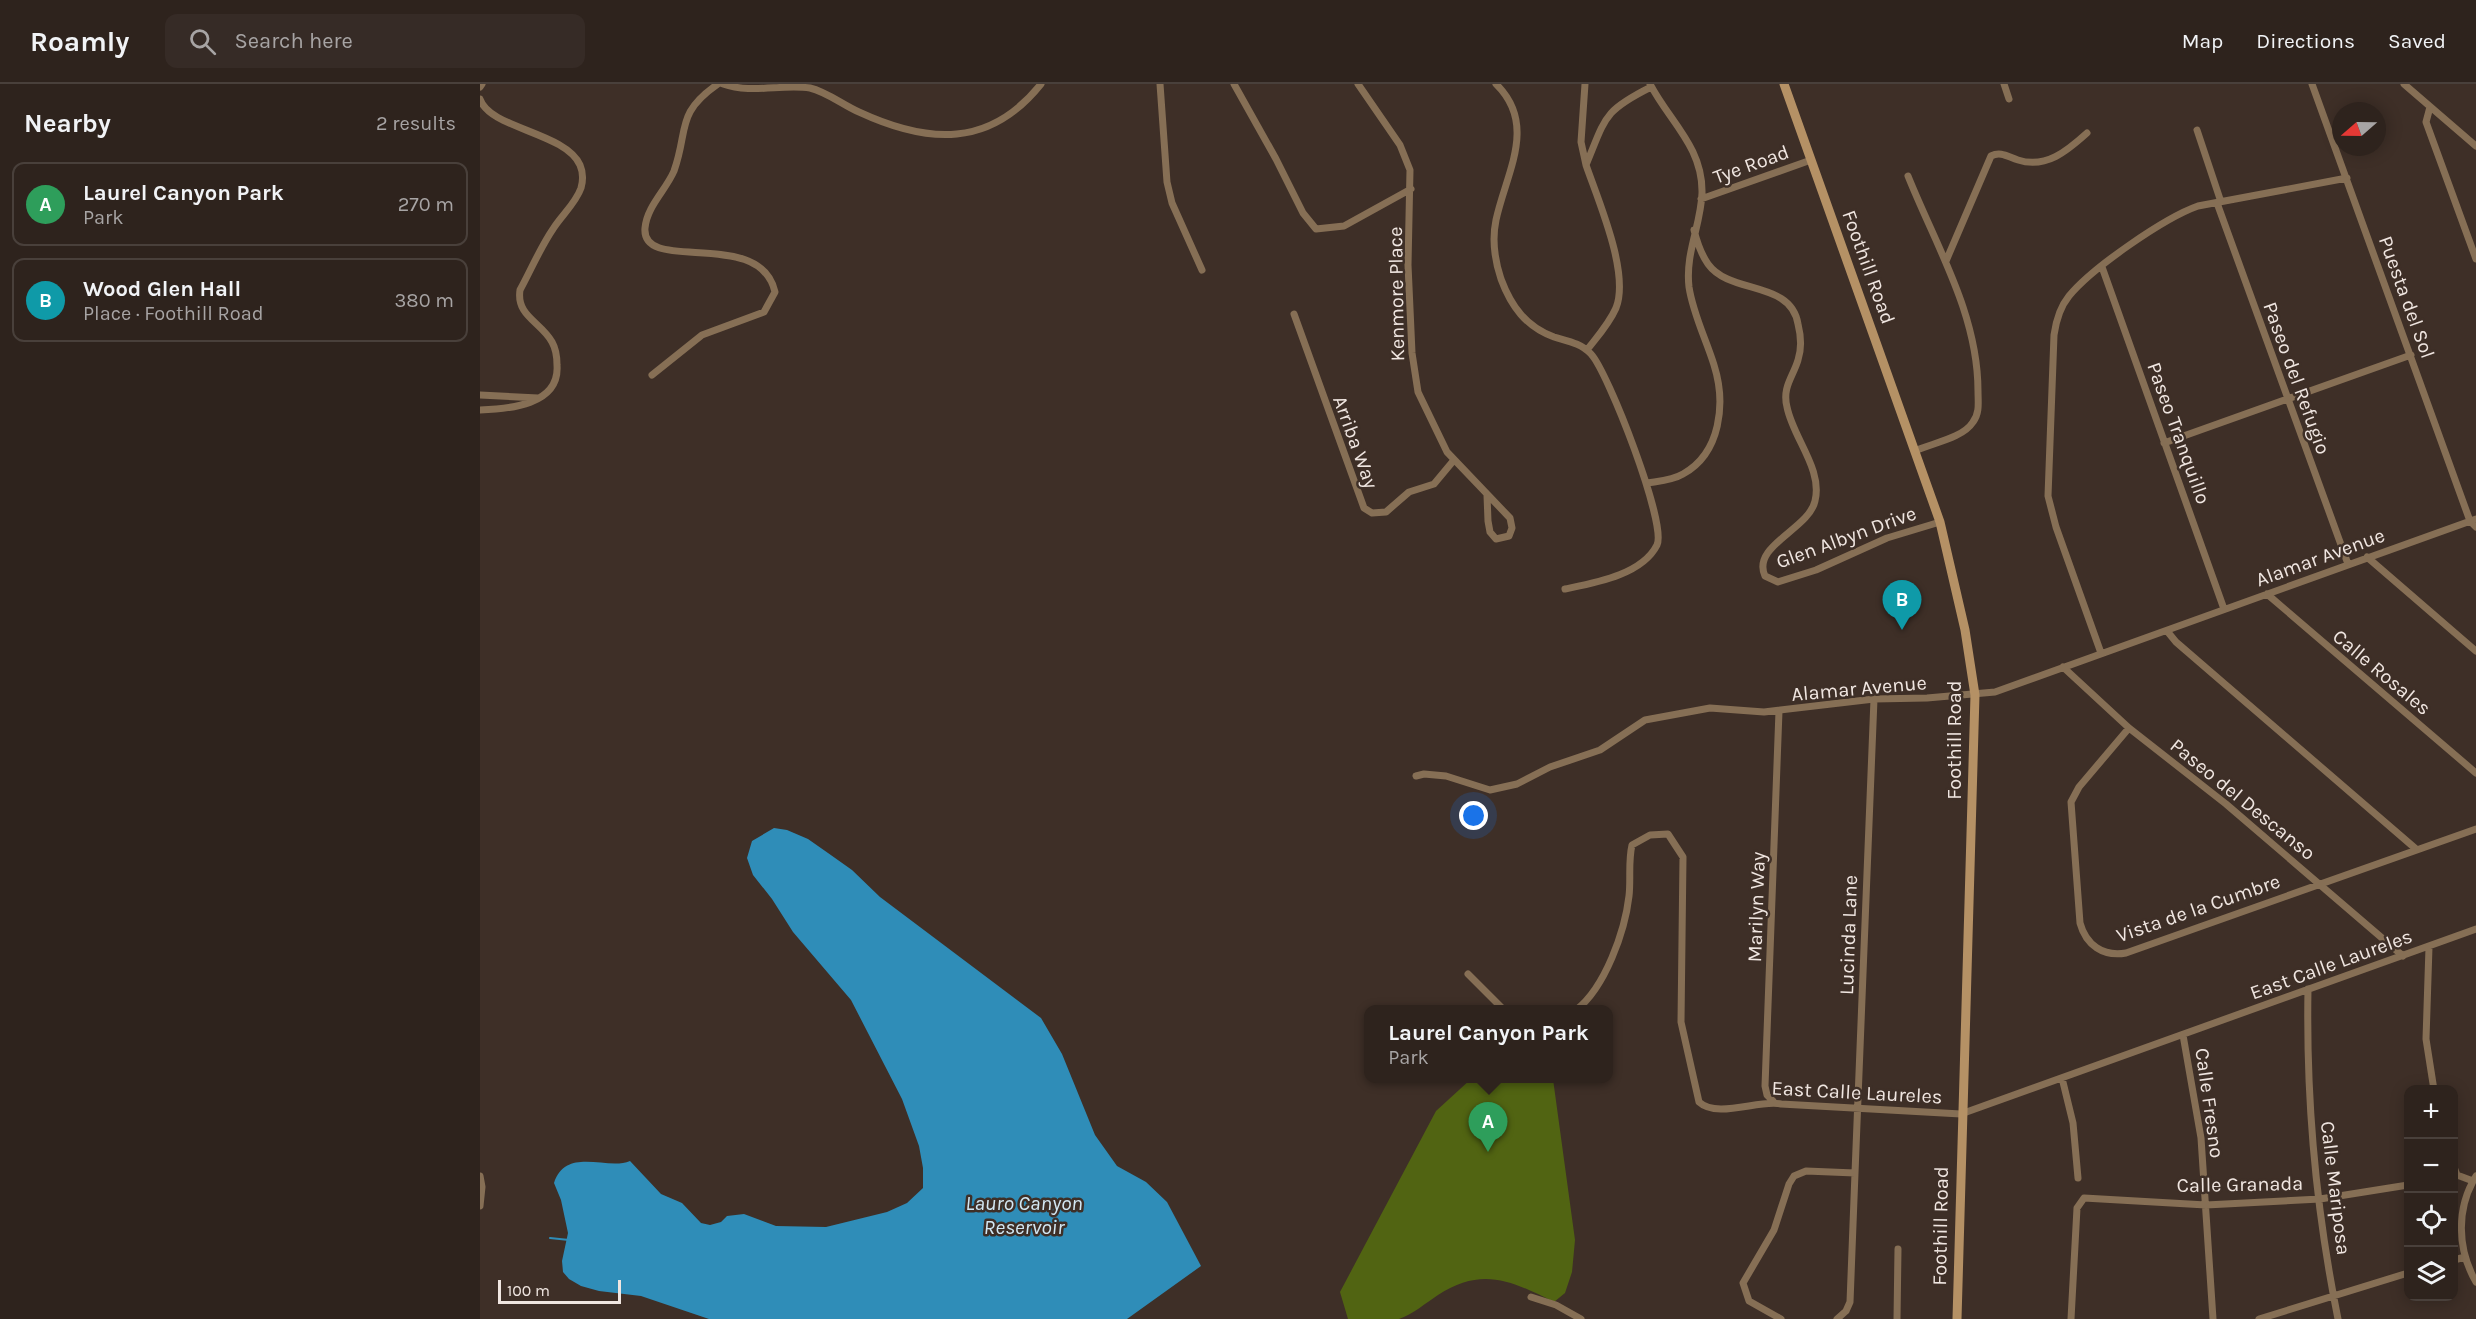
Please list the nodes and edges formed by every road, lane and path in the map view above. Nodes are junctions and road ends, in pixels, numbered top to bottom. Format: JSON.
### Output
{"nodes":[{"id":1,"x":717,"y":84,"type":"edge"},
{"id":2,"x":723,"y":84,"type":"edge"},
{"id":3,"x":1041,"y":84,"type":"edge"},
{"id":4,"x":1160,"y":84,"type":"edge"},
{"id":5,"x":1234,"y":84,"type":"edge"},
{"id":6,"x":1358,"y":84,"type":"edge"},
{"id":7,"x":1496,"y":84,"type":"edge"},
{"id":8,"x":1585,"y":84,"type":"edge"},
{"id":9,"x":1784,"y":84,"type":"edge"},
{"id":10,"x":2004,"y":84,"type":"edge"},
{"id":11,"x":2312,"y":84,"type":"edge"},
{"id":12,"x":2404,"y":84,"type":"edge"},
{"id":13,"x":1651,"y":86,"type":"edge"},
{"id":14,"x":480,"y":99,"type":"edge"},
{"id":15,"x":2009,"y":99,"type":"dead end"},
{"id":16,"x":2430,"y":106,"type":"junction"},
{"id":17,"x":2196,"y":130,"type":"dead end"},
{"id":18,"x":2087,"y":134,"type":"dead end"},
{"id":19,"x":2476,"y":146,"type":"edge"},
{"id":20,"x":1811,"y":160,"type":"junction"},
{"id":21,"x":1586,"y":165,"type":"junction"},
{"id":22,"x":1908,"y":176,"type":"dead end"},
{"id":23,"x":2347,"y":178,"type":"junction"},
{"id":24,"x":1412,"y":189,"type":"junction"},
{"id":25,"x":1701,"y":199,"type":"junction"},
{"id":26,"x":2219,"y":202,"type":"junction"},
{"id":27,"x":1694,"y":230,"type":"junction"},
{"id":28,"x":2476,"y":259,"type":"edge"},
{"id":29,"x":1946,"y":261,"type":"junction"},
{"id":30,"x":2102,"y":267,"type":"junction"},
{"id":31,"x":1202,"y":270,"type":"dead end"},
{"id":32,"x":1294,"y":314,"type":"dead end"},
{"id":33,"x":1587,"y":350,"type":"junction"},
{"id":34,"x":2411,"y":355,"type":"junction"},
{"id":35,"x":652,"y":375,"type":"dead end"},
{"id":36,"x":480,"y":395,"type":"edge"},
{"id":37,"x":538,"y":398,"type":"junction"},
{"id":38,"x":2287,"y":400,"type":"junction"},
{"id":39,"x":480,"y":410,"type":"edge"},
{"id":40,"x":2164,"y":443,"type":"junction"},
{"id":41,"x":1917,"y":450,"type":"junction"},
{"id":42,"x":1454,"y":460,"type":"junction"},
{"id":43,"x":1648,"y":483,"type":"junction"},
{"id":44,"x":1487,"y":495,"type":"junction"},
{"id":45,"x":2473,"y":520,"type":"edge"},
{"id":46,"x":1940,"y":522,"type":"junction"},
{"id":47,"x":2476,"y":527,"type":"edge"},
{"id":48,"x":2367,"y":557,"type":"junction"},
{"id":49,"x":2348,"y":564,"type":"junction"},
{"id":50,"x":1565,"y":589,"type":"dead end"},
{"id":51,"x":2267,"y":594,"type":"junction"},
{"id":52,"x":2224,"y":609,"type":"junction"},
{"id":53,"x":2167,"y":631,"type":"junction"},
{"id":54,"x":2476,"y":651,"type":"edge"},
{"id":55,"x":2101,"y":653,"type":"junction"},
{"id":56,"x":2063,"y":667,"type":"junction"},
{"id":57,"x":1975,"y":694,"type":"junction"},
{"id":58,"x":1874,"y":699,"type":"junction"},
{"id":59,"x":1779,"y":711,"type":"junction"},
{"id":60,"x":2129,"y":728,"type":"junction"},
{"id":61,"x":2476,"y":773,"type":"edge"},
{"id":62,"x":1416,"y":776,"type":"dead end"},
{"id":63,"x":2476,"y":829,"type":"edge"},
{"id":64,"x":2416,"y":849,"type":"junction"},
{"id":65,"x":2320,"y":883,"type":"junction"},
{"id":66,"x":2476,"y":929,"type":"edge"},
{"id":67,"x":2428,"y":947,"type":"junction"},
{"id":68,"x":2403,"y":956,"type":"junction"},
{"id":69,"x":1468,"y":974,"type":"dead end"},
{"id":70,"x":2308,"y":989,"type":"junction"},
{"id":71,"x":1499,"y":1005,"type":"edge"},
{"id":72,"x":1581,"y":1005,"type":"edge"},
{"id":73,"x":2183,"y":1035,"type":"junction"},
{"id":74,"x":2062,"y":1078,"type":"junction"},
{"id":75,"x":2433,"y":1085,"type":"edge"},
{"id":76,"x":1773,"y":1101,"type":"junction"},
{"id":77,"x":1858,"y":1108,"type":"junction"},
{"id":78,"x":1961,"y":1114,"type":"junction"},
{"id":79,"x":1856,"y":1173,"type":"junction"},
{"id":80,"x":480,"y":1176,"type":"edge"},
{"id":81,"x":2458,"y":1176,"type":"edge"},
{"id":82,"x":2078,"y":1178,"type":"dead end"},
{"id":83,"x":2474,"y":1178,"type":"edge"},
{"id":84,"x":2404,"y":1186,"type":"edge"},
{"id":85,"x":2320,"y":1199,"type":"junction"},
{"id":86,"x":2205,"y":1205,"type":"junction"},
{"id":87,"x":480,"y":1206,"type":"edge"},
{"id":88,"x":1898,"y":1249,"type":"dead end"},
{"id":89,"x":2465,"y":1257,"type":"junction"},
{"id":90,"x":2458,"y":1259,"type":"edge"},
{"id":91,"x":2404,"y":1274,"type":"edge"},
{"id":92,"x":2476,"y":1282,"type":"edge"},
{"id":93,"x":2333,"y":1295,"type":"junction"},
{"id":94,"x":1531,"y":1297,"type":"dead end"},
{"id":95,"x":1581,"y":1319,"type":"edge"},
{"id":96,"x":1781,"y":1319,"type":"edge"},
{"id":97,"x":1837,"y":1319,"type":"edge"},
{"id":98,"x":1896,"y":1319,"type":"edge"},
{"id":99,"x":1957,"y":1319,"type":"edge"},
{"id":100,"x":2071,"y":1319,"type":"edge"},
{"id":101,"x":2213,"y":1319,"type":"edge"},
{"id":102,"x":2259,"y":1319,"type":"edge"},
{"id":103,"x":2338,"y":1319,"type":"edge"}],
"edges":[{"from":1,"to":35,"type":"street"},
{"from":2,"to":3,"type":"street"},
{"from":4,"to":31,"type":"street"},
{"from":5,"to":24,"type":"street"},
{"from":6,"to":24,"type":"street","name":"Kenmore Place"},
{"from":7,"to":33,"type":"street"},
{"from":8,"to":21,"type":"street"},
{"from":9,"to":20,"type":"main road","name":"Foothill Road"},
{"from":10,"to":15,"type":"street"},
{"from":11,"to":23,"type":"street","name":"Puesta del Sol"},
{"from":12,"to":16,"type":"street"},
{"from":13,"to":21,"type":"street"},
{"from":13,"to":25,"type":"street"},
{"from":14,"to":37,"type":"street"},
{"from":16,"to":19,"type":"street"},
{"from":16,"to":28,"type":"street"},
{"from":17,"to":26,"type":"street","name":"Paseo del Refugio"},
{"from":18,"to":29,"type":"street"},
{"from":20,"to":25,"type":"street","name":"Tye Road"},
{"from":20,"to":41,"type":"main road","name":"Foothill Road"},
{"from":21,"to":33,"type":"street"},
{"from":22,"to":29,"type":"street"},
{"from":23,"to":26,"type":"street"},
{"from":23,"to":34,"type":"street","name":"Puesta del Sol"},
{"from":24,"to":42,"type":"street","name":"Kenmore Place"},
{"from":25,"to":27,"type":"street"},
{"from":26,"to":30,"type":"street"},
{"from":26,"to":38,"type":"street","name":"Paseo del Refugio"},
{"from":27,"to":43,"type":"street"},
{"from":27,"to":46,"type":"street","name":"Glen Albyn Drive"},
{"from":29,"to":41,"type":"street"},
{"from":30,"to":40,"type":"street","name":"Paseo Tranquillo"},
{"from":30,"to":55,"type":"street"},
{"from":32,"to":42,"type":"street","name":"Arriba Way"},
{"from":33,"to":43,"type":"street"},
{"from":34,"to":38,"type":"street"},
{"from":34,"to":45,"type":"street","name":"Puesta del Sol"},
{"from":36,"to":37,"type":"street"},
{"from":37,"to":39,"type":"street"},
{"from":38,"to":40,"type":"street"},
{"from":38,"to":49,"type":"street","name":"Paseo del Refugio"},
{"from":40,"to":52,"type":"street","name":"Paseo Tranquillo"},
{"from":41,"to":46,"type":"main road","name":"Foothill Road"},
{"from":42,"to":44,"type":"street","name":"Kenmore Place"},
{"from":43,"to":50,"type":"street"},
{"from":44,"to":44,"type":"street","name":"Kenmore Place"},
{"from":45,"to":47,"type":"street"},
{"from":45,"to":48,"type":"street","name":"Alamar Avenue"},
{"from":46,"to":57,"type":"main road","name":"Foothill Road"},
{"from":48,"to":49,"type":"street","name":"Alamar Avenue"},
{"from":48,"to":54,"type":"street"},
{"from":49,"to":51,"type":"street","name":"Alamar Avenue"},
{"from":51,"to":52,"type":"street","name":"Alamar Avenue"},
{"from":51,"to":61,"type":"street","name":"Calle Rosales"},
{"from":52,"to":53,"type":"street","name":"Alamar Avenue"},
{"from":53,"to":55,"type":"street","name":"Alamar Avenue"},
{"from":53,"to":64,"type":"street"},
{"from":55,"to":56,"type":"street","name":"Alamar Avenue"},
{"from":56,"to":57,"type":"street","name":"Alamar Avenue"},
{"from":56,"to":60,"type":"street","name":"Paseo del Descanso"},
{"from":57,"to":58,"type":"street","name":"Alamar Avenue"},
{"from":57,"to":78,"type":"main road","name":"Foothill Road"},
{"from":58,"to":59,"type":"street","name":"Alamar Avenue"},
{"from":58,"to":77,"type":"street","name":"Lucinda Lane"},
{"from":59,"to":62,"type":"street","name":"Alamar Avenue"},
{"from":59,"to":76,"type":"street","name":"Marilyn Way"},
{"from":60,"to":65,"type":"street","name":"Paseo del Descanso"},
{"from":60,"to":65,"type":"street","name":"Vista de la Cumbre"},
{"from":63,"to":64,"type":"street","name":"Vista de la Cumbre"},
{"from":64,"to":65,"type":"street","name":"Vista de la Cumbre"},
{"from":65,"to":68,"type":"street","name":"Paseo del Descanso"},
{"from":66,"to":67,"type":"street","name":"East Calle Laureles"},
{"from":67,"to":68,"type":"street","name":"East Calle Laureles"},
{"from":67,"to":75,"type":"street"},
{"from":68,"to":70,"type":"street","name":"East Calle Laureles"},
{"from":69,"to":71,"type":"street"},
{"from":70,"to":73,"type":"street","name":"East Calle Laureles"},
{"from":70,"to":85,"type":"street","name":"Calle Mariposa"},
{"from":72,"to":76,"type":"street","name":"East Calle Laureles"},
{"from":73,"to":74,"type":"street","name":"East Calle Laureles"},
{"from":73,"to":86,"type":"street","name":"Calle Fresno"},
{"from":74,"to":78,"type":"street","name":"East Calle Laureles"},
{"from":74,"to":82,"type":"street"},
{"from":76,"to":77,"type":"street","name":"East Calle Laureles"},
{"from":77,"to":78,"type":"street","name":"East Calle Laureles"},
{"from":77,"to":79,"type":"street","name":"Lucinda Lane"},
{"from":78,"to":99,"type":"main road","name":"Foothill Road"},
{"from":79,"to":96,"type":"street"},
{"from":79,"to":97,"type":"street","name":"Lucinda Lane"},
{"from":80,"to":87,"type":"street"},
{"from":81,"to":83,"type":"street"},
{"from":83,"to":89,"type":"street"},
{"from":84,"to":85,"type":"street","name":"Calle Granada"},
{"from":85,"to":86,"type":"street","name":"Calle Granada"},
{"from":85,"to":93,"type":"street","name":"Calle Mariposa"},
{"from":86,"to":100,"type":"street","name":"Calle Granada"},
{"from":86,"to":101,"type":"street","name":"Calle Fresno"},
{"from":88,"to":98,"type":"street"},
{"from":89,"to":90,"type":"street"},
{"from":89,"to":92,"type":"street"},
{"from":91,"to":93,"type":"street"},
{"from":93,"to":102,"type":"street"},
{"from":93,"to":103,"type":"street","name":"Calle Mariposa"},
{"from":94,"to":95,"type":"street"}]}
